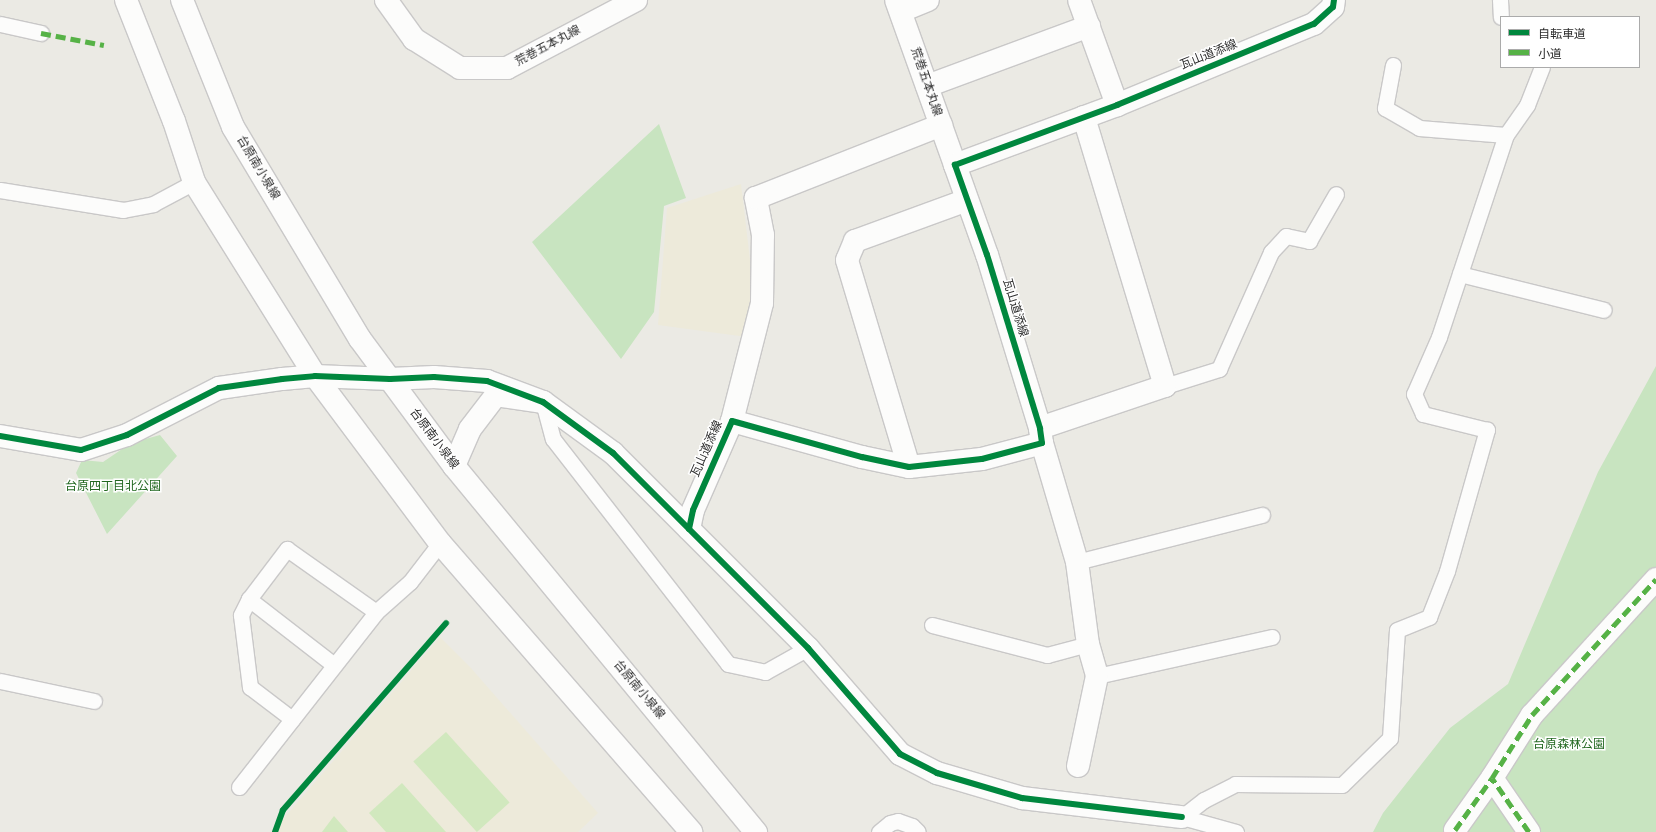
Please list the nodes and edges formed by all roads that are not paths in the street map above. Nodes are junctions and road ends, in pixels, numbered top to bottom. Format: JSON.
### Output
{"nodes":[{"id":1,"x":126,"y":0,"type":"edge"},
{"id":2,"x":182,"y":0,"type":"edge"},
{"id":3,"x":386,"y":0,"type":"edge"},
{"id":4,"x":636,"y":0,"type":"edge"},
{"id":5,"x":928,"y":0,"type":"edge"},
{"id":6,"x":1334,"y":0,"type":"edge"},
{"id":7,"x":1500,"y":0,"type":"edge"},
{"id":8,"x":1082,"y":1,"type":"edge"},
{"id":9,"x":899,"y":6,"type":"edge"},
{"id":10,"x":1501,"y":16,"type":"edge"},
{"id":11,"x":0,"y":24,"type":"edge"},
{"id":12,"x":1089,"y":26,"type":"junction"},
{"id":13,"x":41,"y":33,"type":"dead end"},
{"id":14,"x":1393,"y":65,"type":"dead end"},
{"id":15,"x":1542,"y":68,"type":"edge"},
{"id":16,"x":927,"y":86,"type":"junction"},
{"id":17,"x":1117,"y":105,"type":"junction"},
{"id":18,"x":1084,"y":117,"type":"junction"},
{"id":19,"x":941,"y":125,"type":"junction"},
{"id":20,"x":1506,"y":135,"type":"junction"},
{"id":21,"x":955,"y":165,"type":"junction"},
{"id":22,"x":194,"y":182,"type":"junction"},
{"id":23,"x":0,"y":190,"type":"edge"},
{"id":24,"x":1336,"y":194,"type":"dead end"},
{"id":25,"x":967,"y":200,"type":"junction"},
{"id":26,"x":1460,"y":274,"type":"junction"},
{"id":27,"x":1604,"y":310,"type":"dead end"},
{"id":28,"x":315,"y":376,"type":"junction"},
{"id":29,"x":390,"y":379,"type":"junction"},
{"id":30,"x":1164,"y":386,"type":"junction"},
{"id":31,"x":543,"y":402,"type":"junction"},
{"id":32,"x":732,"y":421,"type":"junction"},
{"id":33,"x":1041,"y":435,"type":"junction"},
{"id":34,"x":0,"y":436,"type":"edge"},
{"id":35,"x":454,"y":466,"type":"junction"},
{"id":36,"x":909,"y":467,"type":"junction"},
{"id":37,"x":1262,"y":515,"type":"dead end"},
{"id":38,"x":690,"y":529,"type":"junction"},
{"id":39,"x":440,"y":543,"type":"junction"},
{"id":40,"x":1077,"y":562,"type":"junction"},
{"id":41,"x":1656,"y":579,"type":"edge"},
{"id":42,"x":249,"y":599,"type":"junction"},
{"id":43,"x":376,"y":612,"type":"junction"},
{"id":44,"x":932,"y":625,"type":"dead end"},
{"id":45,"x":1272,"y":637,"type":"dead end"},
{"id":46,"x":1088,"y":644,"type":"junction"},
{"id":47,"x":808,"y":648,"type":"junction"},
{"id":48,"x":334,"y":665,"type":"junction"},
{"id":49,"x":1097,"y":676,"type":"junction"},
{"id":50,"x":0,"y":681,"type":"edge"},
{"id":51,"x":94,"y":701,"type":"dead end"},
{"id":52,"x":292,"y":719,"type":"junction"},
{"id":53,"x":1078,"y":766,"type":"dead end"},
{"id":54,"x":1492,"y":778,"type":"junction"},
{"id":55,"x":239,"y":787,"type":"dead end"},
{"id":56,"x":1182,"y":817,"type":"junction"},
{"id":57,"x":1455,"y":830,"type":"dead end"},
{"id":58,"x":692,"y":832,"type":"edge"},
{"id":59,"x":756,"y":832,"type":"edge"},
{"id":60,"x":878,"y":832,"type":"edge"},
{"id":61,"x":918,"y":832,"type":"edge"},
{"id":62,"x":1236,"y":832,"type":"edge"},
{"id":63,"x":1529,"y":832,"type":"edge"}],
"edges":[{"from":1,"to":22,"type":"street"},
{"from":2,"to":29,"type":"street","name":"台原南小泉線"},
{"from":3,"to":4,"type":"street","name":"荒巻五本丸線"},
{"from":5,"to":9,"type":"street"},
{"from":6,"to":17,"type":"street","name":"瓦山道添線"},
{"from":7,"to":10,"type":"lane"},
{"from":8,"to":12,"type":"street"},
{"from":9,"to":16,"type":"street","name":"荒巻五本丸線"},
{"from":11,"to":13,"type":"lane"},
{"from":12,"to":16,"type":"street"},
{"from":12,"to":17,"type":"street"},
{"from":14,"to":20,"type":"lane"},
{"from":15,"to":20,"type":"lane"},
{"from":16,"to":19,"type":"street","name":"荒巻五本丸線"},
{"from":17,"to":18,"type":"street","name":"瓦山道添線"},
{"from":18,"to":21,"type":"street","name":"瓦山道添線"},
{"from":18,"to":30,"type":"street"},
{"from":19,"to":21,"type":"street","name":"荒巻五本丸線"},
{"from":19,"to":32,"type":"street"},
{"from":20,"to":26,"type":"lane"},
{"from":21,"to":25,"type":"street","name":"瓦山道添線"},
{"from":22,"to":23,"type":"lane"},
{"from":22,"to":28,"type":"street"},
{"from":24,"to":30,"type":"lane"},
{"from":25,"to":33,"type":"street","name":"瓦山道添線"},
{"from":25,"to":36,"type":"street"},
{"from":26,"to":27,"type":"lane"},
{"from":26,"to":56,"type":"lane"},
{"from":28,"to":29,"type":"street"},
{"from":28,"to":34,"type":"street"},
{"from":28,"to":39,"type":"street"},
{"from":29,"to":31,"type":"street"},
{"from":29,"to":35,"type":"street","name":"台原南小泉線"},
{"from":30,"to":33,"type":"street"},
{"from":31,"to":35,"type":"street"},
{"from":31,"to":38,"type":"street"},
{"from":31,"to":47,"type":"lane"},
{"from":32,"to":36,"type":"street","name":"瓦山道添線"},
{"from":32,"to":38,"type":"street","name":"瓦山道添線"},
{"from":33,"to":36,"type":"street","name":"瓦山道添線"},
{"from":33,"to":40,"type":"street"},
{"from":35,"to":59,"type":"street","name":"台原南小泉線"},
{"from":37,"to":40,"type":"lane"},
{"from":38,"to":47,"type":"street"},
{"from":39,"to":43,"type":"lane"},
{"from":39,"to":58,"type":"street"},
{"from":40,"to":46,"type":"street"},
{"from":41,"to":54,"type":"street"},
{"from":42,"to":43,"type":"lane"},
{"from":42,"to":48,"type":"lane"},
{"from":42,"to":52,"type":"lane"},
{"from":43,"to":48,"type":"lane"},
{"from":44,"to":46,"type":"lane"},
{"from":45,"to":49,"type":"lane"},
{"from":46,"to":49,"type":"street"},
{"from":47,"to":56,"type":"street"},
{"from":48,"to":52,"type":"lane"},
{"from":49,"to":53,"type":"street"},
{"from":50,"to":51,"type":"lane"},
{"from":52,"to":55,"type":"lane"},
{"from":54,"to":57,"type":"street"},
{"from":54,"to":63,"type":"street"},
{"from":56,"to":62,"type":"lane"},
{"from":60,"to":61,"type":"lane"}]}
